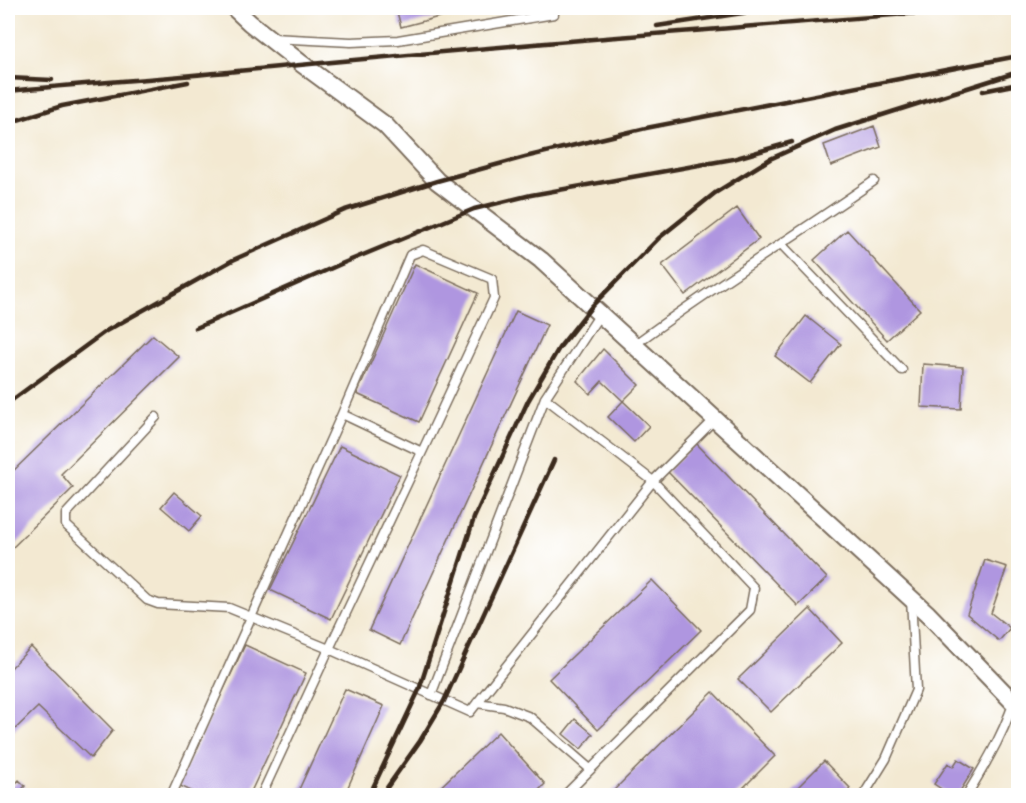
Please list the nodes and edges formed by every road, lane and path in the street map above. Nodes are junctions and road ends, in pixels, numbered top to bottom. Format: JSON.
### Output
{"nodes":[{"id":1,"x":234,"y":8,"type":"edge"},
{"id":2,"x":554,"y":14,"type":"dead end"},
{"id":3,"x":268,"y":38,"type":"junction"},
{"id":4,"x":874,"y":181,"type":"dead end"},
{"id":5,"x":782,"y":245,"type":"junction"},
{"id":6,"x":600,"y":314,"type":"junction"},
{"id":7,"x":634,"y":345,"type":"junction"},
{"id":8,"x":902,"y":370,"type":"dead end"},
{"id":9,"x":545,"y":398,"type":"junction"},
{"id":10,"x":342,"y":414,"type":"junction"},
{"id":11,"x":156,"y":417,"type":"dead end"},
{"id":12,"x":716,"y":419,"type":"junction"},
{"id":13,"x":422,"y":452,"type":"junction"},
{"id":14,"x":653,"y":481,"type":"junction"},
{"id":15,"x":911,"y":599,"type":"junction"},
{"id":16,"x":251,"y":616,"type":"junction"},
{"id":17,"x":329,"y":649,"type":"junction"},
{"id":18,"x":431,"y":695,"type":"junction"},
{"id":19,"x":1017,"y":699,"type":"edge"},
{"id":20,"x":477,"y":704,"type":"junction"},
{"id":21,"x":590,"y":769,"type":"junction"},
{"id":22,"x":171,"y":795,"type":"edge"},
{"id":23,"x":261,"y":795,"type":"edge"},
{"id":24,"x":564,"y":795,"type":"edge"},
{"id":25,"x":863,"y":795,"type":"edge"},
{"id":26,"x":966,"y":795,"type":"edge"}],
"edges":[{"from":1,"to":3,"type":"street"},
{"from":2,"to":3,"type":"lane"},
{"from":3,"to":6,"type":"street"},
{"from":4,"to":5,"type":"lane"},
{"from":5,"to":7,"type":"lane"},
{"from":5,"to":8,"type":"lane"},
{"from":6,"to":7,"type":"street"},
{"from":6,"to":9,"type":"lane"},
{"from":7,"to":12,"type":"street"},
{"from":9,"to":14,"type":"lane"},
{"from":9,"to":18,"type":"lane"},
{"from":10,"to":13,"type":"lane"},
{"from":10,"to":13,"type":"lane"},
{"from":10,"to":16,"type":"lane"},
{"from":11,"to":16,"type":"lane"},
{"from":12,"to":14,"type":"lane"},
{"from":12,"to":15,"type":"street"},
{"from":13,"to":17,"type":"lane"},
{"from":14,"to":20,"type":"lane"},
{"from":14,"to":21,"type":"lane"},
{"from":15,"to":19,"type":"street"},
{"from":15,"to":25,"type":"lane"},
{"from":16,"to":17,"type":"lane"},
{"from":16,"to":22,"type":"lane"},
{"from":17,"to":18,"type":"lane"},
{"from":17,"to":23,"type":"lane"},
{"from":18,"to":20,"type":"lane"},
{"from":19,"to":26,"type":"lane"},
{"from":20,"to":21,"type":"lane"},
{"from":21,"to":24,"type":"lane"}]}
